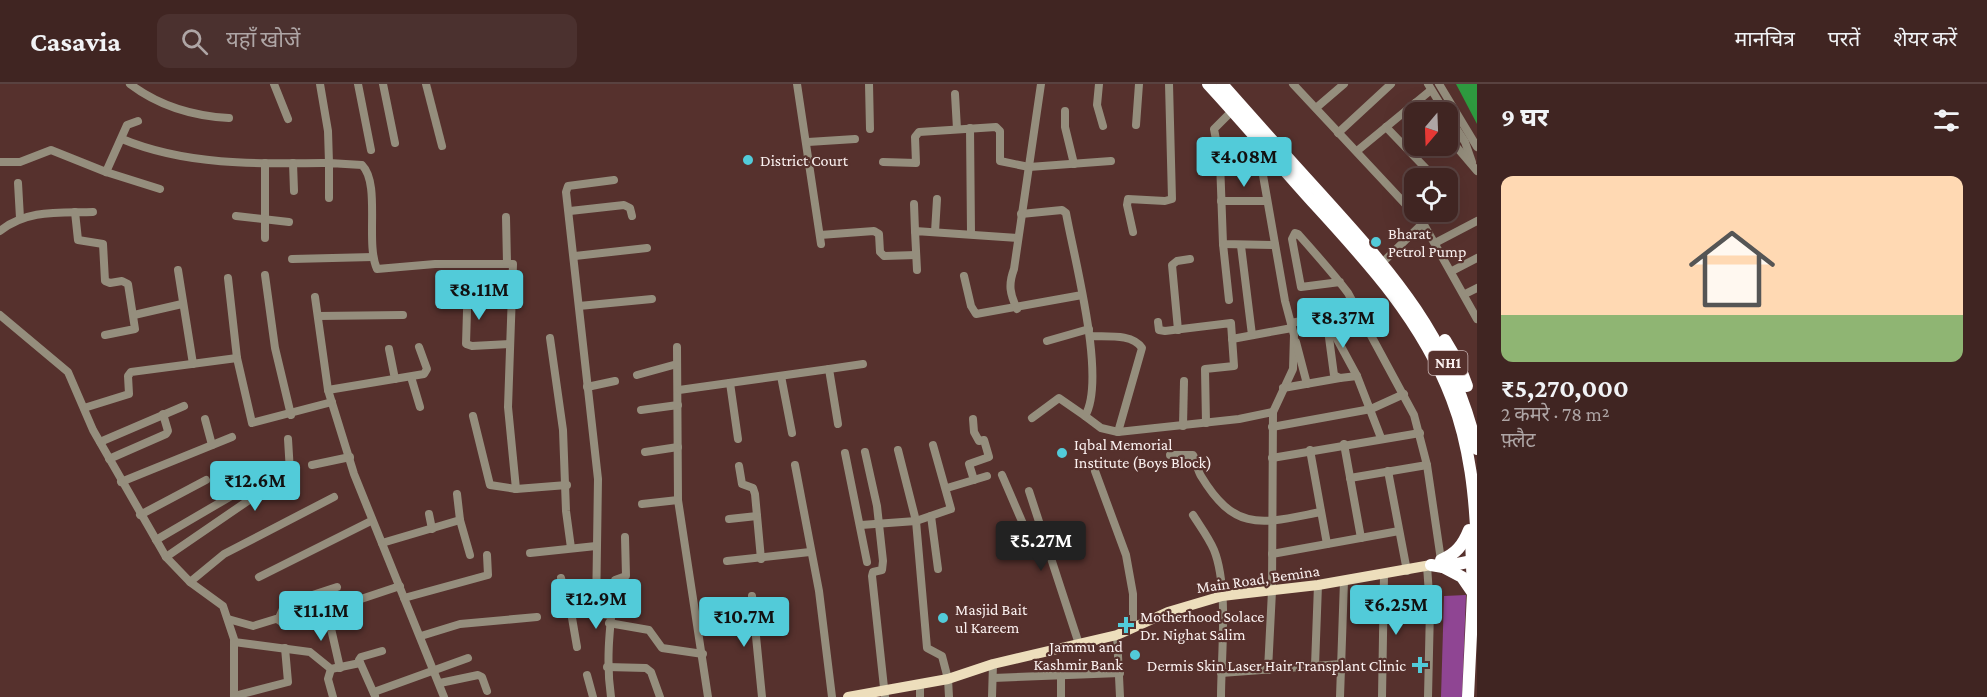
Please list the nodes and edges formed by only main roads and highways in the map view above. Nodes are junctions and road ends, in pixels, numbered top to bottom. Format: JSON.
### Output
{"nodes":[{"id":1,"x":1208,"y":84,"type":"edge"},
{"id":2,"x":1222,"y":84,"type":"edge"},
{"id":3,"x":1394,"y":285,"type":"junction"},
{"id":4,"x":1477,"y":418,"type":"edge"},
{"id":5,"x":1477,"y":449,"type":"edge"},
{"id":6,"x":1471,"y":522,"type":"junction"},
{"id":7,"x":1475,"y":555,"type":"edge"},
{"id":8,"x":1436,"y":565,"type":"junction"},
{"id":9,"x":1473,"y":593,"type":"junction"},
{"id":10,"x":1477,"y":620,"type":"edge"},
{"id":11,"x":885,"y":694,"type":"edge"},
{"id":12,"x":853,"y":697,"type":"edge"},
{"id":13,"x":1468,"y":697,"type":"edge"},
{"id":14,"x":1473,"y":697,"type":"edge"}],
"edges":[{"from":1,"to":3,"type":"highway","number":"NH1"},
{"from":2,"to":3,"type":"highway","number":"NH1"},
{"from":3,"to":4,"type":"highway"},
{"from":3,"to":5,"type":"highway","number":"NH1"},
{"from":3,"to":6,"type":"highway"},
{"from":3,"to":7,"type":"highway","number":"NH1"},
{"from":6,"to":7,"type":"highway"},
{"from":6,"to":8,"type":"highway"},
{"from":7,"to":8,"type":"highway"},
{"from":7,"to":9,"type":"highway"},
{"from":8,"to":9,"type":"highway"},
{"from":8,"to":11,"type":"main road","name":"Main Road, Bemina"},
{"from":9,"to":13,"type":"highway"},
{"from":10,"to":14,"type":"highway"},
{"from":11,"to":12,"type":"main road","name":"Main Road, Bemina"}]}
